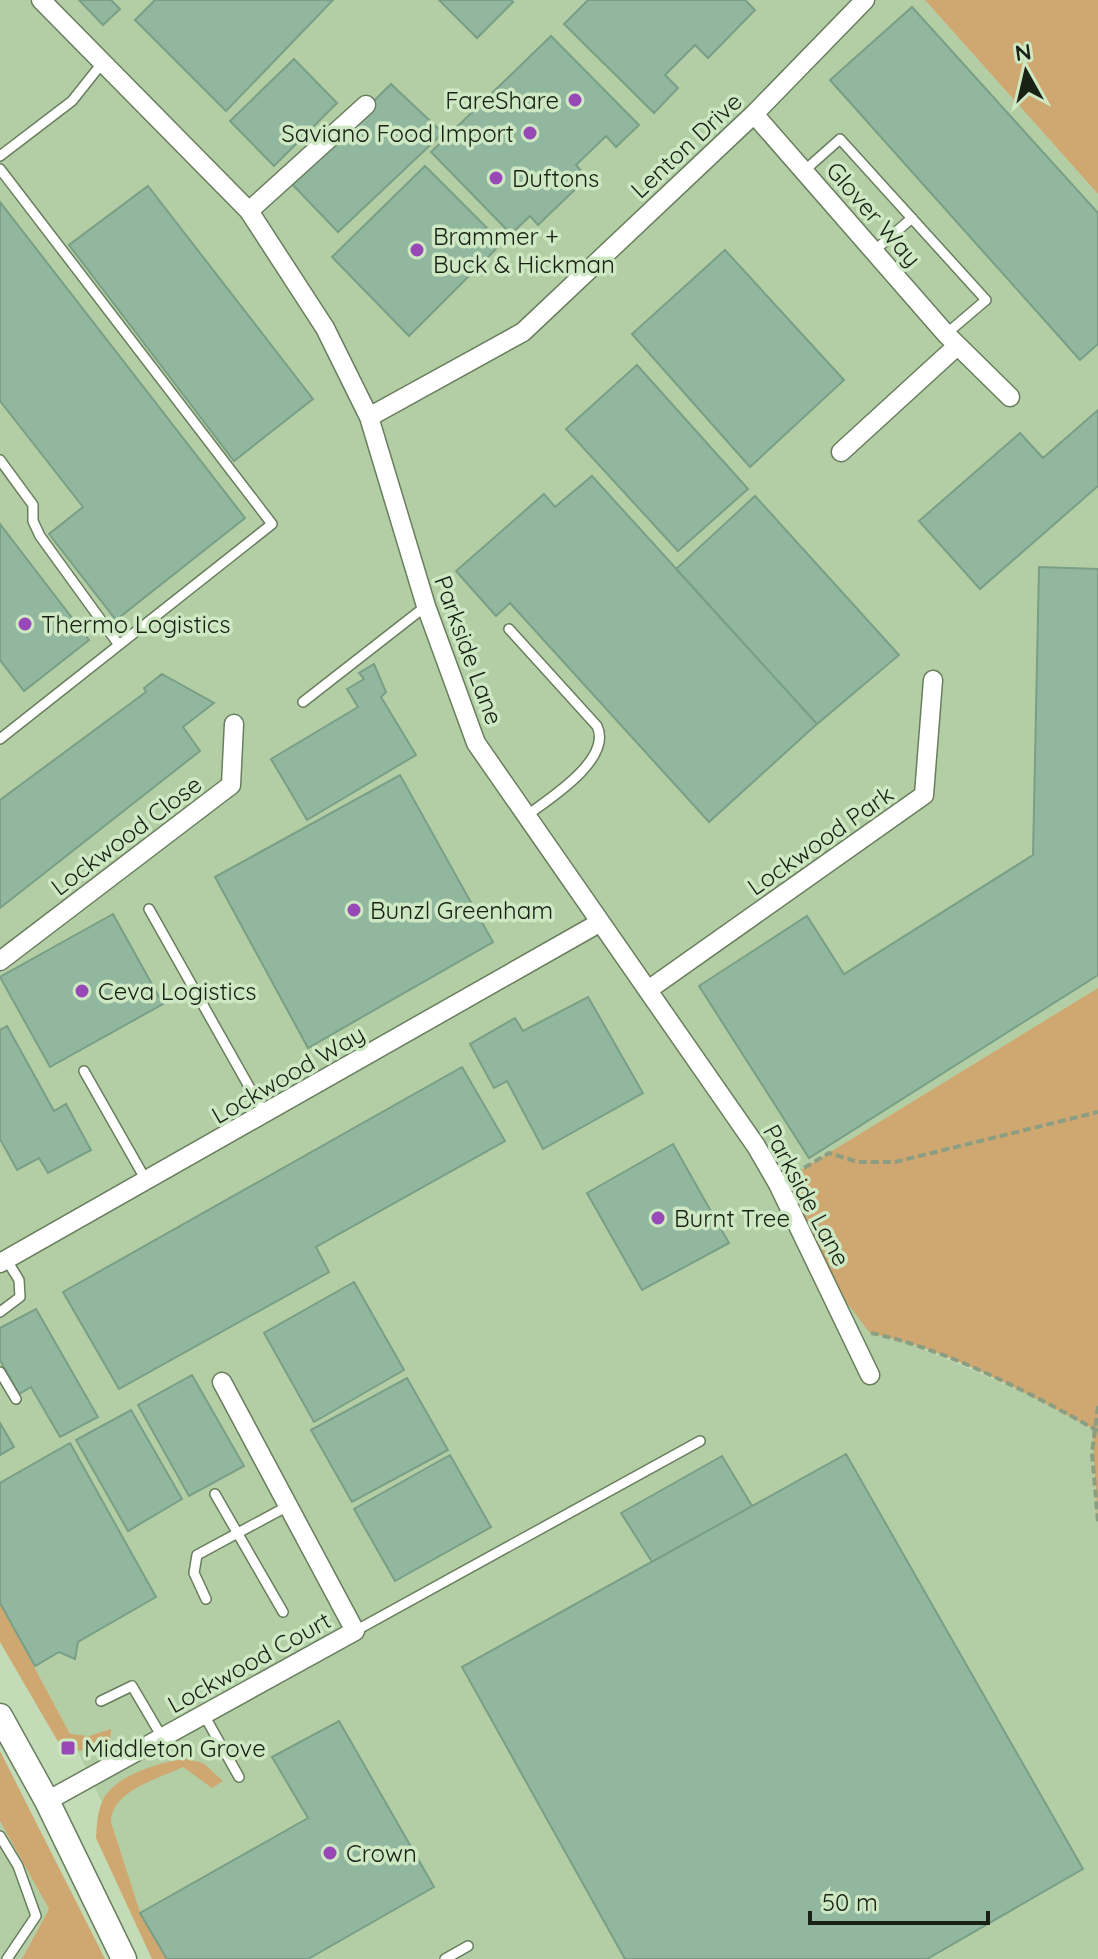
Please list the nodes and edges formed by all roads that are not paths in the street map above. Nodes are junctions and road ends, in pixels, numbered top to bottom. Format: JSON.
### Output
{"nodes":[{"id":1,"x":41,"y":0,"type":"edge"},
{"id":2,"x":865,"y":0,"type":"edge"},
{"id":3,"x":103,"y":61,"type":"junction"},
{"id":4,"x":366,"y":105,"type":"dead end"},
{"id":5,"x":754,"y":114,"type":"junction"},
{"id":6,"x":0,"y":156,"type":"edge"},
{"id":7,"x":0,"y":169,"type":"edge"},
{"id":8,"x":804,"y":171,"type":"junction"},
{"id":9,"x":249,"y":211,"type":"junction"},
{"id":10,"x":912,"y":218,"type":"junction"},
{"id":11,"x":874,"y":251,"type":"junction"},
{"id":12,"x":952,"y":340,"type":"junction"},
{"id":13,"x":1010,"y":397,"type":"dead end"},
{"id":14,"x":369,"y":417,"type":"junction"},
{"id":15,"x":841,"y":452,"type":"dead end"},
{"id":16,"x":0,"y":460,"type":"edge"},
{"id":17,"x":426,"y":606,"type":"junction"},
{"id":18,"x":509,"y":629,"type":"dead end"},
{"id":19,"x":119,"y":645,"type":"junction"},
{"id":20,"x":933,"y":680,"type":"dead end"},
{"id":21,"x":303,"y":702,"type":"dead end"},
{"id":22,"x":234,"y":724,"type":"dead end"},
{"id":23,"x":0,"y":739,"type":"edge"},
{"id":24,"x":526,"y":816,"type":"junction"},
{"id":25,"x":149,"y":909,"type":"dead end"},
{"id":26,"x":599,"y":923,"type":"junction"},
{"id":27,"x":0,"y":961,"type":"edge"},
{"id":28,"x":648,"y":990,"type":"junction"},
{"id":29,"x":84,"y":1071,"type":"dead end"},
{"id":30,"x":265,"y":1115,"type":"junction"},
{"id":31,"x":147,"y":1182,"type":"junction"},
{"id":32,"x":3,"y":1261,"type":"edge"},
{"id":33,"x":0,"y":1312,"type":"edge"},
{"id":34,"x":0,"y":1372,"type":"edge"},
{"id":35,"x":870,"y":1375,"type":"dead end"},
{"id":36,"x":222,"y":1382,"type":"dead end"},
{"id":37,"x":16,"y":1399,"type":"dead end"},
{"id":38,"x":700,"y":1441,"type":"dead end"},
{"id":39,"x":215,"y":1494,"type":"dead end"},
{"id":40,"x":288,"y":1506,"type":"junction"},
{"id":41,"x":237,"y":1533,"type":"junction"},
{"id":42,"x":206,"y":1599,"type":"dead end"},
{"id":43,"x":283,"y":1612,"type":"dead end"},
{"id":44,"x":355,"y":1631,"type":"junction"},
{"id":45,"x":101,"y":1701,"type":"dead end"},
{"id":46,"x":204,"y":1715,"type":"junction"},
{"id":47,"x":0,"y":1716,"type":"edge"},
{"id":48,"x":162,"y":1737,"type":"junction"},
{"id":49,"x":239,"y":1777,"type":"dead end"},
{"id":50,"x":47,"y":1801,"type":"junction"},
{"id":51,"x":0,"y":1836,"type":"edge"},
{"id":52,"x":468,"y":1946,"type":"dead end"},
{"id":53,"x":7,"y":1959,"type":"edge"},
{"id":54,"x":124,"y":1959,"type":"edge"},
{"id":55,"x":445,"y":1959,"type":"edge"}],
"edges":[{"from":1,"to":3,"type":"street","name":"Parkside Lane"},
{"from":2,"to":5,"type":"street","name":"Lenton Drive"},
{"from":3,"to":6,"type":"lane"},
{"from":3,"to":9,"type":"street","name":"Parkside Lane"},
{"from":4,"to":9,"type":"street"},
{"from":5,"to":8,"type":"street","name":"Glover Way"},
{"from":5,"to":14,"type":"street","name":"Lenton Drive"},
{"from":7,"to":19,"type":"lane"},
{"from":8,"to":10,"type":"lane"},
{"from":8,"to":11,"type":"street","name":"Glover Way"},
{"from":9,"to":14,"type":"street","name":"Parkside Lane"},
{"from":10,"to":11,"type":"lane"},
{"from":10,"to":12,"type":"lane"},
{"from":11,"to":12,"type":"street","name":"Glover Way"},
{"from":12,"to":13,"type":"street","name":"Glover Way"},
{"from":12,"to":15,"type":"street"},
{"from":14,"to":17,"type":"street","name":"Parkside Lane"},
{"from":16,"to":19,"type":"lane"},
{"from":17,"to":21,"type":"lane"},
{"from":17,"to":24,"type":"street","name":"Parkside Lane"},
{"from":18,"to":24,"type":"lane"},
{"from":19,"to":23,"type":"lane"},
{"from":20,"to":28,"type":"street","name":"Lockwood Park"},
{"from":22,"to":27,"type":"street","name":"Lockwood Close"},
{"from":24,"to":26,"type":"street","name":"Parkside Lane"},
{"from":25,"to":30,"type":"lane"},
{"from":26,"to":28,"type":"street","name":"Parkside Lane"},
{"from":26,"to":30,"type":"street","name":"Lockwood Way"},
{"from":28,"to":35,"type":"street","name":"Parkside Lane"},
{"from":29,"to":31,"type":"lane"},
{"from":30,"to":31,"type":"street","name":"Lockwood Way"},
{"from":31,"to":32,"type":"street","name":"Lockwood Way"},
{"from":32,"to":33,"type":"lane"},
{"from":34,"to":37,"type":"lane"},
{"from":36,"to":40,"type":"street","name":"Lockwood Court"},
{"from":38,"to":44,"type":"lane"},
{"from":39,"to":41,"type":"lane"},
{"from":40,"to":41,"type":"lane"},
{"from":40,"to":44,"type":"street","name":"Lockwood Court"},
{"from":41,"to":42,"type":"lane"},
{"from":41,"to":43,"type":"lane"},
{"from":44,"to":46,"type":"street","name":"Lockwood Court"},
{"from":45,"to":48,"type":"lane"},
{"from":46,"to":48,"type":"street","name":"Lockwood Court"},
{"from":46,"to":49,"type":"lane"},
{"from":47,"to":50,"type":"street"},
{"from":48,"to":50,"type":"street","name":"Lockwood Court"},
{"from":50,"to":54,"type":"street"},
{"from":51,"to":53,"type":"lane"},
{"from":52,"to":55,"type":"lane"}]}
